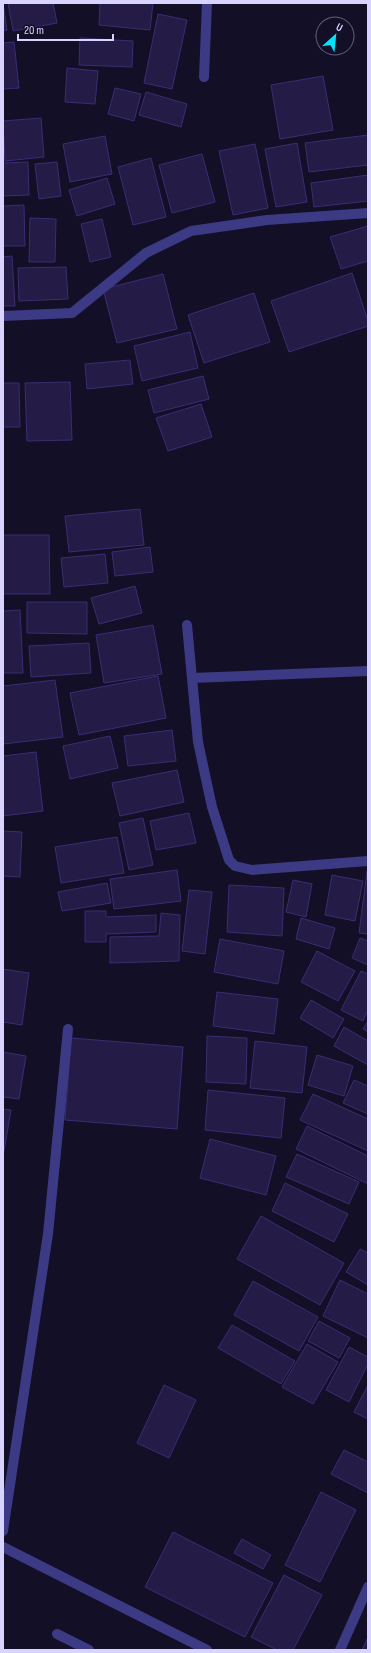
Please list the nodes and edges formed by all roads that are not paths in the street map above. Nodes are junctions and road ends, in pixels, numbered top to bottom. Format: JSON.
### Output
{"nodes":[{"id":1,"x":207,"y":3,"type":"edge"},
{"id":2,"x":204,"y":77,"type":"dead end"},
{"id":3,"x":368,"y":213,"type":"edge"},
{"id":4,"x":3,"y":316,"type":"edge"},
{"id":5,"x":187,"y":625,"type":"dead end"},
{"id":6,"x":368,"y":671,"type":"edge"},
{"id":7,"x":192,"y":678,"type":"junction"},
{"id":8,"x":368,"y":861,"type":"edge"},
{"id":9,"x":68,"y":1029,"type":"dead end"},
{"id":10,"x":3,"y":1531,"type":"edge"},
{"id":11,"x":3,"y":1546,"type":"edge"},
{"id":12,"x":368,"y":1587,"type":"edge"},
{"id":13,"x":366,"y":1599,"type":"edge"},
{"id":14,"x":57,"y":1634,"type":"dead end"},
{"id":15,"x":201,"y":1649,"type":"edge"},
{"id":16,"x":89,"y":1650,"type":"edge"},
{"id":17,"x":340,"y":1650,"type":"edge"}],
"edges":[{"from":1,"to":2,"type":"street"},
{"from":3,"to":4,"type":"street"},
{"from":5,"to":7,"type":"street"},
{"from":6,"to":7,"type":"street"},
{"from":7,"to":8,"type":"street"},
{"from":9,"to":10,"type":"street"},
{"from":11,"to":15,"type":"street"},
{"from":12,"to":13,"type":"street"},
{"from":13,"to":17,"type":"street"},
{"from":14,"to":16,"type":"street"}]}
